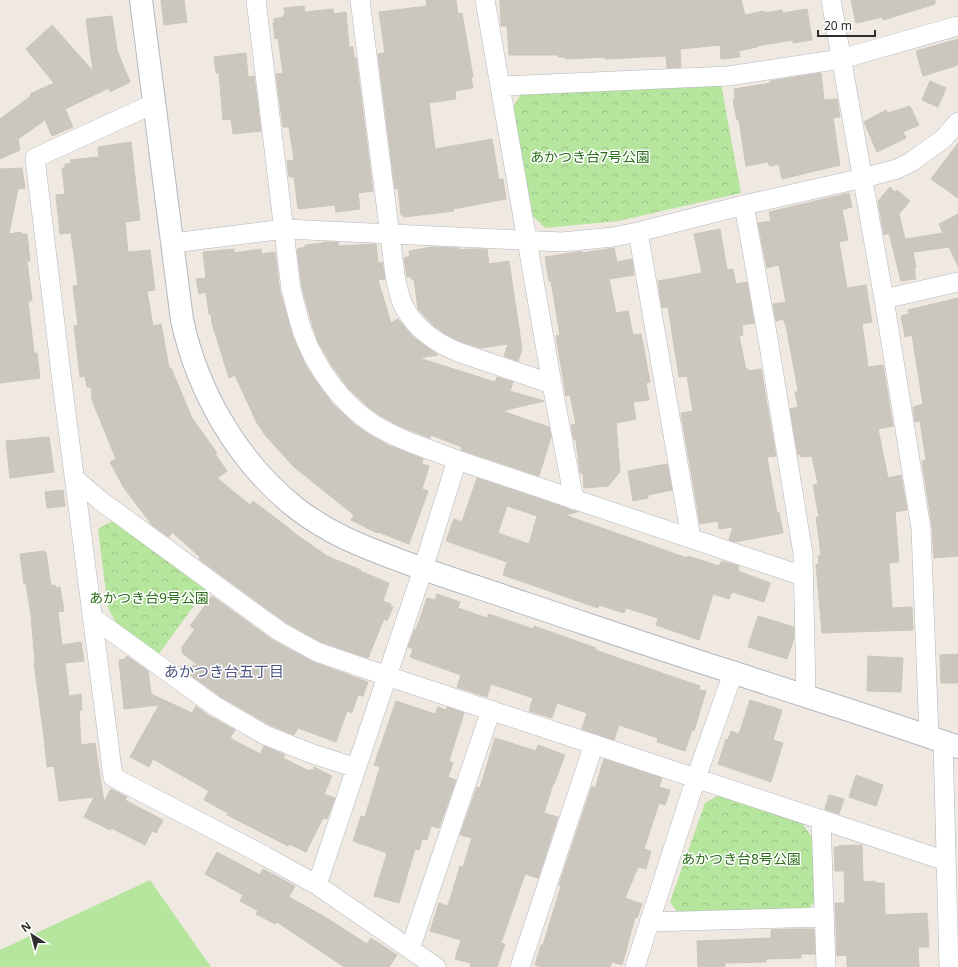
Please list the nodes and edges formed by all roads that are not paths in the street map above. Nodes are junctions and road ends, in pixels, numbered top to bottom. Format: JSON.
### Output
{"nodes":[{"id":1,"x":141,"y":0,"type":"edge"},
{"id":2,"x":256,"y":0,"type":"edge"},
{"id":3,"x":360,"y":0,"type":"edge"},
{"id":4,"x":485,"y":0,"type":"edge"},
{"id":5,"x":831,"y":0,"type":"edge"},
{"id":6,"x":958,"y":26,"type":"edge"},
{"id":7,"x":841,"y":59,"type":"junction"},
{"id":8,"x":500,"y":86,"type":"junction"},
{"id":9,"x":155,"y":103,"type":"junction"},
{"id":10,"x":958,"y":122,"type":"edge"},
{"id":11,"x":863,"y":178,"type":"junction"},
{"id":12,"x":744,"y":205,"type":"junction"},
{"id":13,"x":285,"y":229,"type":"junction"},
{"id":14,"x":638,"y":232,"type":"junction"},
{"id":15,"x":390,"y":234,"type":"junction"},
{"id":16,"x":527,"y":241,"type":"junction"},
{"id":17,"x":173,"y":243,"type":"junction"},
{"id":18,"x":958,"y":282,"type":"edge"},
{"id":19,"x":884,"y":299,"type":"junction"},
{"id":20,"x":552,"y":384,"type":"junction"},
{"id":21,"x":457,"y":460,"type":"junction"},
{"id":22,"x":75,"y":479,"type":"junction"},
{"id":23,"x":574,"y":500,"type":"junction"},
{"id":24,"x":691,"y":538,"type":"junction"},
{"id":25,"x":423,"y":569,"type":"junction"},
{"id":26,"x":803,"y":576,"type":"junction"},
{"id":27,"x":92,"y":617,"type":"junction"},
{"id":28,"x":733,"y":673,"type":"junction"},
{"id":29,"x":387,"y":676,"type":"junction"},
{"id":30,"x":806,"y":695,"type":"junction"},
{"id":31,"x":491,"y":710,"type":"junction"},
{"id":32,"x":943,"y":742,"type":"edge"},
{"id":33,"x":594,"y":744,"type":"junction"},
{"id":34,"x":356,"y":768,"type":"junction"},
{"id":35,"x":696,"y":778,"type":"junction"},
{"id":36,"x":821,"y":820,"type":"junction"},
{"id":37,"x":946,"y":861,"type":"junction"},
{"id":38,"x":317,"y":885,"type":"junction"},
{"id":39,"x":824,"y":917,"type":"junction"},
{"id":40,"x":649,"y":922,"type":"junction"},
{"id":41,"x":410,"y":949,"type":"junction"},
{"id":42,"x":436,"y":967,"type":"edge"},
{"id":43,"x":520,"y":967,"type":"edge"},
{"id":44,"x":634,"y":967,"type":"edge"},
{"id":45,"x":826,"y":967,"type":"edge"},
{"id":46,"x":949,"y":967,"type":"edge"}],
"edges":[{"from":1,"to":9,"type":"street"},
{"from":2,"to":13,"type":"street"},
{"from":3,"to":15,"type":"street"},
{"from":4,"to":8,"type":"street"},
{"from":5,"to":7,"type":"street"},
{"from":6,"to":7,"type":"street"},
{"from":7,"to":8,"type":"street"},
{"from":7,"to":11,"type":"street"},
{"from":8,"to":16,"type":"street"},
{"from":9,"to":17,"type":"street"},
{"from":9,"to":22,"type":"street"},
{"from":10,"to":11,"type":"street"},
{"from":11,"to":12,"type":"street"},
{"from":11,"to":19,"type":"street"},
{"from":12,"to":14,"type":"street"},
{"from":12,"to":26,"type":"street"},
{"from":13,"to":15,"type":"street"},
{"from":13,"to":17,"type":"street"},
{"from":13,"to":21,"type":"street"},
{"from":14,"to":16,"type":"street"},
{"from":14,"to":24,"type":"street"},
{"from":15,"to":16,"type":"street"},
{"from":15,"to":20,"type":"street"},
{"from":16,"to":20,"type":"street"},
{"from":17,"to":25,"type":"street"},
{"from":18,"to":19,"type":"street"},
{"from":19,"to":32,"type":"street"},
{"from":20,"to":23,"type":"street"},
{"from":21,"to":23,"type":"street"},
{"from":21,"to":25,"type":"street"},
{"from":22,"to":27,"type":"street"},
{"from":22,"to":29,"type":"street"},
{"from":23,"to":24,"type":"street"},
{"from":24,"to":26,"type":"street"},
{"from":25,"to":28,"type":"street"},
{"from":25,"to":29,"type":"street"},
{"from":26,"to":30,"type":"street"},
{"from":27,"to":34,"type":"street"},
{"from":27,"to":38,"type":"street"},
{"from":28,"to":30,"type":"street"},
{"from":28,"to":35,"type":"street"},
{"from":29,"to":31,"type":"street"},
{"from":29,"to":34,"type":"street"},
{"from":30,"to":32,"type":"street"},
{"from":31,"to":33,"type":"street"},
{"from":31,"to":41,"type":"street"},
{"from":32,"to":37,"type":"street"},
{"from":33,"to":35,"type":"street"},
{"from":33,"to":43,"type":"street"},
{"from":34,"to":38,"type":"street"},
{"from":35,"to":36,"type":"street"},
{"from":35,"to":40,"type":"street"},
{"from":36,"to":37,"type":"street"},
{"from":36,"to":39,"type":"street"},
{"from":37,"to":46,"type":"street"},
{"from":38,"to":41,"type":"street"},
{"from":39,"to":40,"type":"street"},
{"from":39,"to":45,"type":"street"},
{"from":40,"to":44,"type":"street"},
{"from":41,"to":42,"type":"street"}]}
